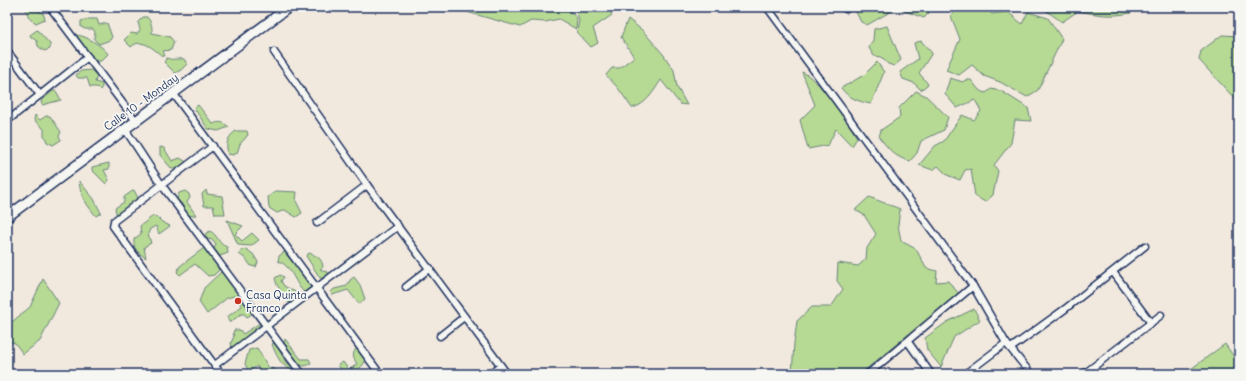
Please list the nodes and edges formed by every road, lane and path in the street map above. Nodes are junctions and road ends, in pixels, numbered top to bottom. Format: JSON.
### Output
{"nodes":[{"id":1,"x":50,"y":7,"type":"edge"},
{"id":2,"x":289,"y":7,"type":"edge"},
{"id":3,"x":767,"y":7,"type":"edge"},
{"id":4,"x":7,"y":51,"type":"edge"},
{"id":5,"x":274,"y":52,"type":"dead end"},
{"id":6,"x":88,"y":57,"type":"junction"},
{"id":7,"x":173,"y":93,"type":"junction"},
{"id":8,"x":40,"y":95,"type":"junction"},
{"id":9,"x":7,"y":121,"type":"edge"},
{"id":10,"x":136,"y":121,"type":"junction"},
{"id":11,"x":125,"y":129,"type":"junction"},
{"id":12,"x":213,"y":146,"type":"junction"},
{"id":13,"x":161,"y":184,"type":"junction"},
{"id":14,"x":367,"y":185,"type":"junction"},
{"id":15,"x":7,"y":217,"type":"edge"},
{"id":16,"x":317,"y":223,"type":"dead end"},
{"id":17,"x":398,"y":226,"type":"junction"},
{"id":18,"x":1145,"y":246,"type":"dead end"},
{"id":19,"x":430,"y":268,"type":"junction"},
{"id":20,"x":1113,"y":272,"type":"junction"},
{"id":21,"x":973,"y":286,"type":"junction"},
{"id":22,"x":406,"y":287,"type":"dead end"},
{"id":23,"x":317,"y":288,"type":"junction"},
{"id":24,"x":1162,"y":315,"type":"dead end"},
{"id":25,"x":464,"y":317,"type":"junction"},
{"id":26,"x":1151,"y":323,"type":"junction"},
{"id":27,"x":267,"y":327,"type":"junction"},
{"id":28,"x":440,"y":336,"type":"dead end"},
{"id":29,"x":908,"y":342,"type":"junction"},
{"id":30,"x":1006,"y":343,"type":"junction"},
{"id":31,"x":1011,"y":348,"type":"junction"},
{"id":32,"x":215,"y":365,"type":"junction"},
{"id":33,"x":501,"y":366,"type":"junction"},
{"id":34,"x":221,"y":374,"type":"edge"},
{"id":35,"x":302,"y":374,"type":"edge"},
{"id":36,"x":380,"y":374,"type":"edge"},
{"id":37,"x":490,"y":374,"type":"edge"},
{"id":38,"x":507,"y":374,"type":"edge"},
{"id":39,"x":868,"y":374,"type":"edge"},
{"id":40,"x":932,"y":374,"type":"edge"},
{"id":41,"x":965,"y":374,"type":"edge"},
{"id":42,"x":1031,"y":374,"type":"edge"},
{"id":43,"x":1084,"y":374,"type":"edge"}],
"edges":[{"from":1,"to":6,"type":"street"},
{"from":2,"to":7,"type":"street","name":"Calle 10 - Monday"},
{"from":3,"to":21,"type":"street"},
{"from":4,"to":8,"type":"street"},
{"from":5,"to":14,"type":"street"},
{"from":6,"to":8,"type":"street"},
{"from":6,"to":10,"type":"street"},
{"from":7,"to":10,"type":"street","name":"Calle 10 - Monday"},
{"from":7,"to":12,"type":"street"},
{"from":8,"to":9,"type":"street"},
{"from":10,"to":11,"type":"street","name":"Calle 10 - Monday"},
{"from":11,"to":13,"type":"street"},
{"from":11,"to":15,"type":"street","name":"Calle 10 - Monday"},
{"from":12,"to":13,"type":"street"},
{"from":12,"to":23,"type":"street"},
{"from":13,"to":27,"type":"street"},
{"from":13,"to":32,"type":"street"},
{"from":14,"to":16,"type":"street"},
{"from":14,"to":17,"type":"street"},
{"from":17,"to":19,"type":"street"},
{"from":17,"to":23,"type":"street"},
{"from":18,"to":20,"type":"street"},
{"from":19,"to":22,"type":"street"},
{"from":19,"to":25,"type":"street"},
{"from":20,"to":26,"type":"street"},
{"from":20,"to":31,"type":"street"},
{"from":21,"to":29,"type":"street"},
{"from":21,"to":30,"type":"street"},
{"from":23,"to":27,"type":"street"},
{"from":23,"to":36,"type":"street"},
{"from":24,"to":26,"type":"street"},
{"from":25,"to":28,"type":"street"},
{"from":25,"to":33,"type":"street"},
{"from":26,"to":43,"type":"street"},
{"from":27,"to":32,"type":"street"},
{"from":27,"to":35,"type":"street"},
{"from":29,"to":39,"type":"street"},
{"from":29,"to":40,"type":"street"},
{"from":30,"to":31,"type":"street"},
{"from":30,"to":41,"type":"street"},
{"from":31,"to":42,"type":"street"},
{"from":32,"to":34,"type":"street"},
{"from":33,"to":37,"type":"street"},
{"from":33,"to":38,"type":"street"}]}
